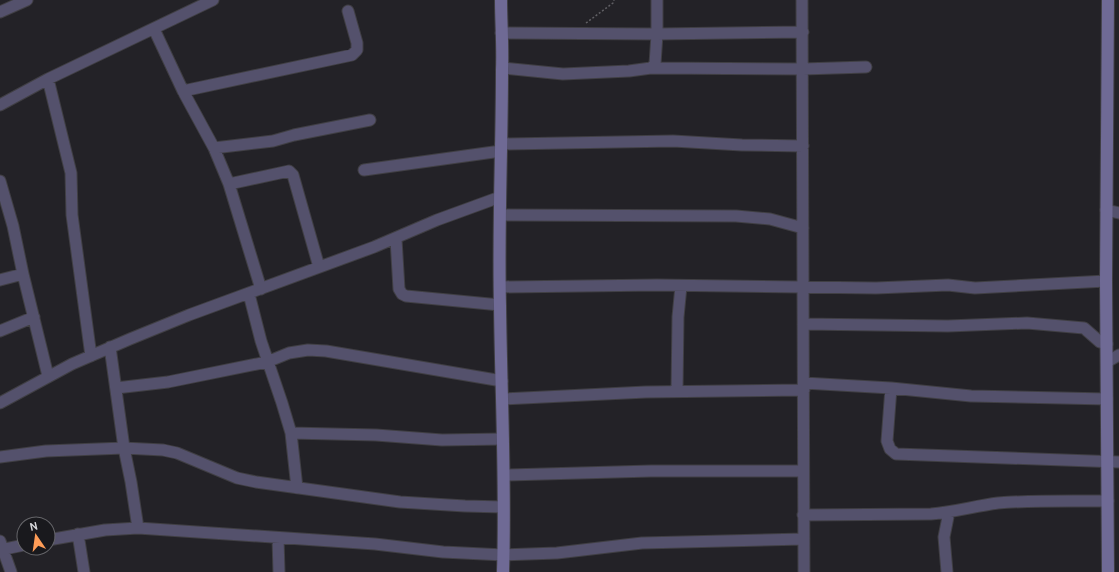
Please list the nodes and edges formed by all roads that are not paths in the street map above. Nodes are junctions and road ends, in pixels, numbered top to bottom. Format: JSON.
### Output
{"nodes":[{"id":1,"x":27,"y":0,"type":"edge"},
{"id":2,"x":213,"y":0,"type":"edge"},
{"id":3,"x":501,"y":0,"type":"edge"},
{"id":4,"x":657,"y":0,"type":"edge"},
{"id":5,"x":802,"y":0,"type":"edge"},
{"id":6,"x":1108,"y":0,"type":"edge"},
{"id":7,"x":348,"y":11,"type":"dead end"},
{"id":8,"x":0,"y":12,"type":"edge"},
{"id":9,"x":154,"y":28,"type":"junction"},
{"id":10,"x":803,"y":32,"type":"junction"},
{"id":11,"x":501,"y":33,"type":"junction"},
{"id":12,"x":657,"y":34,"type":"junction"},
{"id":13,"x":866,"y":66,"type":"dead end"},
{"id":14,"x":502,"y":68,"type":"junction"},
{"id":15,"x":651,"y":68,"type":"junction"},
{"id":16,"x":803,"y":69,"type":"junction"},
{"id":17,"x":48,"y":79,"type":"junction"},
{"id":18,"x":183,"y":91,"type":"junction"},
{"id":19,"x":0,"y":104,"type":"edge"},
{"id":20,"x":370,"y":120,"type":"dead end"},
{"id":21,"x":803,"y":146,"type":"junction"},
{"id":22,"x":214,"y":148,"type":"junction"},
{"id":23,"x":501,"y":148,"type":"junction"},
{"id":24,"x":364,"y":170,"type":"dead end"},
{"id":25,"x":0,"y":181,"type":"edge"},
{"id":26,"x":229,"y":184,"type":"junction"},
{"id":27,"x":500,"y":197,"type":"junction"},
{"id":28,"x":1106,"y":210,"type":"junction"},
{"id":29,"x":1119,"y":213,"type":"edge"},
{"id":30,"x":500,"y":215,"type":"junction"},
{"id":31,"x":803,"y":228,"type":"junction"},
{"id":32,"x":396,"y":239,"type":"junction"},
{"id":33,"x":319,"y":267,"type":"junction"},
{"id":34,"x":23,"y":274,"type":"junction"},
{"id":35,"x":0,"y":280,"type":"edge"},
{"id":36,"x":1106,"y":281,"type":"junction"},
{"id":37,"x":681,"y":286,"type":"junction"},
{"id":38,"x":500,"y":287,"type":"junction"},
{"id":39,"x":803,"y":287,"type":"junction"},
{"id":40,"x":261,"y":288,"type":"junction"},
{"id":41,"x":249,"y":294,"type":"junction"},
{"id":42,"x":500,"y":305,"type":"junction"},
{"id":43,"x":34,"y":317,"type":"junction"},
{"id":44,"x":803,"y":324,"type":"junction"},
{"id":45,"x":0,"y":331,"type":"edge"},
{"id":46,"x":1107,"y":344,"type":"junction"},
{"id":47,"x":110,"y":348,"type":"junction"},
{"id":48,"x":1119,"y":355,"type":"edge"},
{"id":49,"x":90,"y":356,"type":"junction"},
{"id":50,"x":267,"y":362,"type":"junction"},
{"id":51,"x":1107,"y":362,"type":"junction"},
{"id":52,"x":48,"y":376,"type":"junction"},
{"id":53,"x":502,"y":381,"type":"junction"},
{"id":54,"x":804,"y":386,"type":"junction"},
{"id":55,"x":116,"y":388,"type":"junction"},
{"id":56,"x":891,"y":388,"type":"junction"},
{"id":57,"x":677,"y":391,"type":"junction"},
{"id":58,"x":503,"y":399,"type":"junction"},
{"id":59,"x":1107,"y":399,"type":"junction"},
{"id":60,"x":0,"y":403,"type":"edge"},
{"id":61,"x":291,"y":433,"type":"junction"},
{"id":62,"x":503,"y":440,"type":"junction"},
{"id":63,"x":124,"y":448,"type":"junction"},
{"id":64,"x":0,"y":457,"type":"edge"},
{"id":65,"x":1114,"y":462,"type":"edge"},
{"id":66,"x":803,"y":471,"type":"junction"},
{"id":67,"x":504,"y":475,"type":"junction"},
{"id":68,"x":297,"y":488,"type":"junction"},
{"id":69,"x":1108,"y":501,"type":"junction"},
{"id":70,"x":503,"y":507,"type":"junction"},
{"id":71,"x":949,"y":512,"type":"junction"},
{"id":72,"x":803,"y":515,"type":"junction"},
{"id":73,"x":138,"y":528,"type":"junction"},
{"id":74,"x":78,"y":534,"type":"junction"},
{"id":75,"x":56,"y":538,"type":"edge"},
{"id":76,"x":278,"y":538,"type":"junction"},
{"id":77,"x":804,"y":539,"type":"junction"},
{"id":78,"x":16,"y":545,"type":"edge"},
{"id":79,"x":1,"y":546,"type":"edge"},
{"id":80,"x":504,"y":555,"type":"junction"},
{"id":81,"x":10,"y":572,"type":"edge"},
{"id":82,"x":84,"y":572,"type":"edge"},
{"id":83,"x":279,"y":572,"type":"edge"},
{"id":84,"x":503,"y":572,"type":"edge"},
{"id":85,"x":804,"y":572,"type":"edge"},
{"id":86,"x":947,"y":572,"type":"edge"},
{"id":87,"x":1108,"y":572,"type":"edge"}],
"edges":[{"from":1,"to":8,"type":"street"},
{"from":2,"to":9,"type":"street"},
{"from":3,"to":11,"type":"street"},
{"from":4,"to":12,"type":"street"},
{"from":5,"to":10,"type":"street"},
{"from":6,"to":28,"type":"street"},
{"from":7,"to":18,"type":"street"},
{"from":9,"to":17,"type":"street"},
{"from":9,"to":18,"type":"street"},
{"from":10,"to":12,"type":"street"},
{"from":10,"to":16,"type":"street"},
{"from":11,"to":12,"type":"street"},
{"from":11,"to":14,"type":"street"},
{"from":12,"to":15,"type":"street"},
{"from":13,"to":16,"type":"street"},
{"from":14,"to":15,"type":"street"},
{"from":14,"to":23,"type":"street"},
{"from":15,"to":16,"type":"street"},
{"from":16,"to":21,"type":"street"},
{"from":17,"to":19,"type":"street"},
{"from":17,"to":49,"type":"street"},
{"from":18,"to":22,"type":"street"},
{"from":20,"to":22,"type":"street"},
{"from":21,"to":23,"type":"street"},
{"from":21,"to":31,"type":"street"},
{"from":22,"to":26,"type":"street"},
{"from":23,"to":24,"type":"street"},
{"from":23,"to":27,"type":"street"},
{"from":25,"to":34,"type":"street"},
{"from":26,"to":33,"type":"street"},
{"from":26,"to":40,"type":"street"},
{"from":27,"to":30,"type":"street"},
{"from":27,"to":32,"type":"street"},
{"from":28,"to":29,"type":"street"},
{"from":28,"to":36,"type":"street"},
{"from":30,"to":31,"type":"street"},
{"from":30,"to":38,"type":"street"},
{"from":31,"to":39,"type":"street"},
{"from":32,"to":33,"type":"street"},
{"from":32,"to":42,"type":"street"},
{"from":33,"to":40,"type":"street"},
{"from":34,"to":35,"type":"street"},
{"from":34,"to":43,"type":"street"},
{"from":36,"to":39,"type":"street"},
{"from":36,"to":46,"type":"street"},
{"from":37,"to":38,"type":"street"},
{"from":37,"to":39,"type":"street"},
{"from":37,"to":57,"type":"street"},
{"from":38,"to":42,"type":"street"},
{"from":39,"to":44,"type":"street"},
{"from":40,"to":41,"type":"street"},
{"from":41,"to":47,"type":"street"},
{"from":41,"to":50,"type":"street"},
{"from":42,"to":53,"type":"street"},
{"from":43,"to":45,"type":"street"},
{"from":43,"to":52,"type":"street"},
{"from":44,"to":46,"type":"street"},
{"from":44,"to":54,"type":"street"},
{"from":46,"to":51,"type":"street"},
{"from":47,"to":49,"type":"street"},
{"from":47,"to":55,"type":"street"},
{"from":48,"to":51,"type":"street"},
{"from":49,"to":52,"type":"street"},
{"from":50,"to":53,"type":"street"},
{"from":50,"to":55,"type":"street"},
{"from":50,"to":61,"type":"street"},
{"from":51,"to":59,"type":"street"},
{"from":52,"to":60,"type":"street"},
{"from":53,"to":58,"type":"street"},
{"from":54,"to":56,"type":"street"},
{"from":54,"to":57,"type":"street"},
{"from":54,"to":66,"type":"street"},
{"from":55,"to":63,"type":"street"},
{"from":56,"to":59,"type":"street"},
{"from":56,"to":65,"type":"street"},
{"from":57,"to":58,"type":"street"},
{"from":58,"to":62,"type":"street"},
{"from":59,"to":65,"type":"street"},
{"from":61,"to":62,"type":"street"},
{"from":61,"to":68,"type":"street"},
{"from":62,"to":67,"type":"street"},
{"from":63,"to":64,"type":"street"},
{"from":63,"to":68,"type":"street"},
{"from":63,"to":73,"type":"street"},
{"from":65,"to":69,"type":"street"},
{"from":66,"to":67,"type":"street"},
{"from":66,"to":72,"type":"street"},
{"from":67,"to":70,"type":"street"},
{"from":68,"to":70,"type":"street"},
{"from":69,"to":71,"type":"street"},
{"from":69,"to":87,"type":"street"},
{"from":70,"to":80,"type":"street"},
{"from":71,"to":72,"type":"street"},
{"from":71,"to":86,"type":"street"},
{"from":72,"to":77,"type":"street"},
{"from":73,"to":74,"type":"street"},
{"from":73,"to":76,"type":"street"},
{"from":74,"to":75,"type":"street"},
{"from":74,"to":82,"type":"street"},
{"from":76,"to":80,"type":"street"},
{"from":76,"to":83,"type":"street"},
{"from":77,"to":80,"type":"street"},
{"from":77,"to":85,"type":"street"},
{"from":78,"to":79,"type":"street"},
{"from":79,"to":81,"type":"street"},
{"from":80,"to":84,"type":"street"}]}
